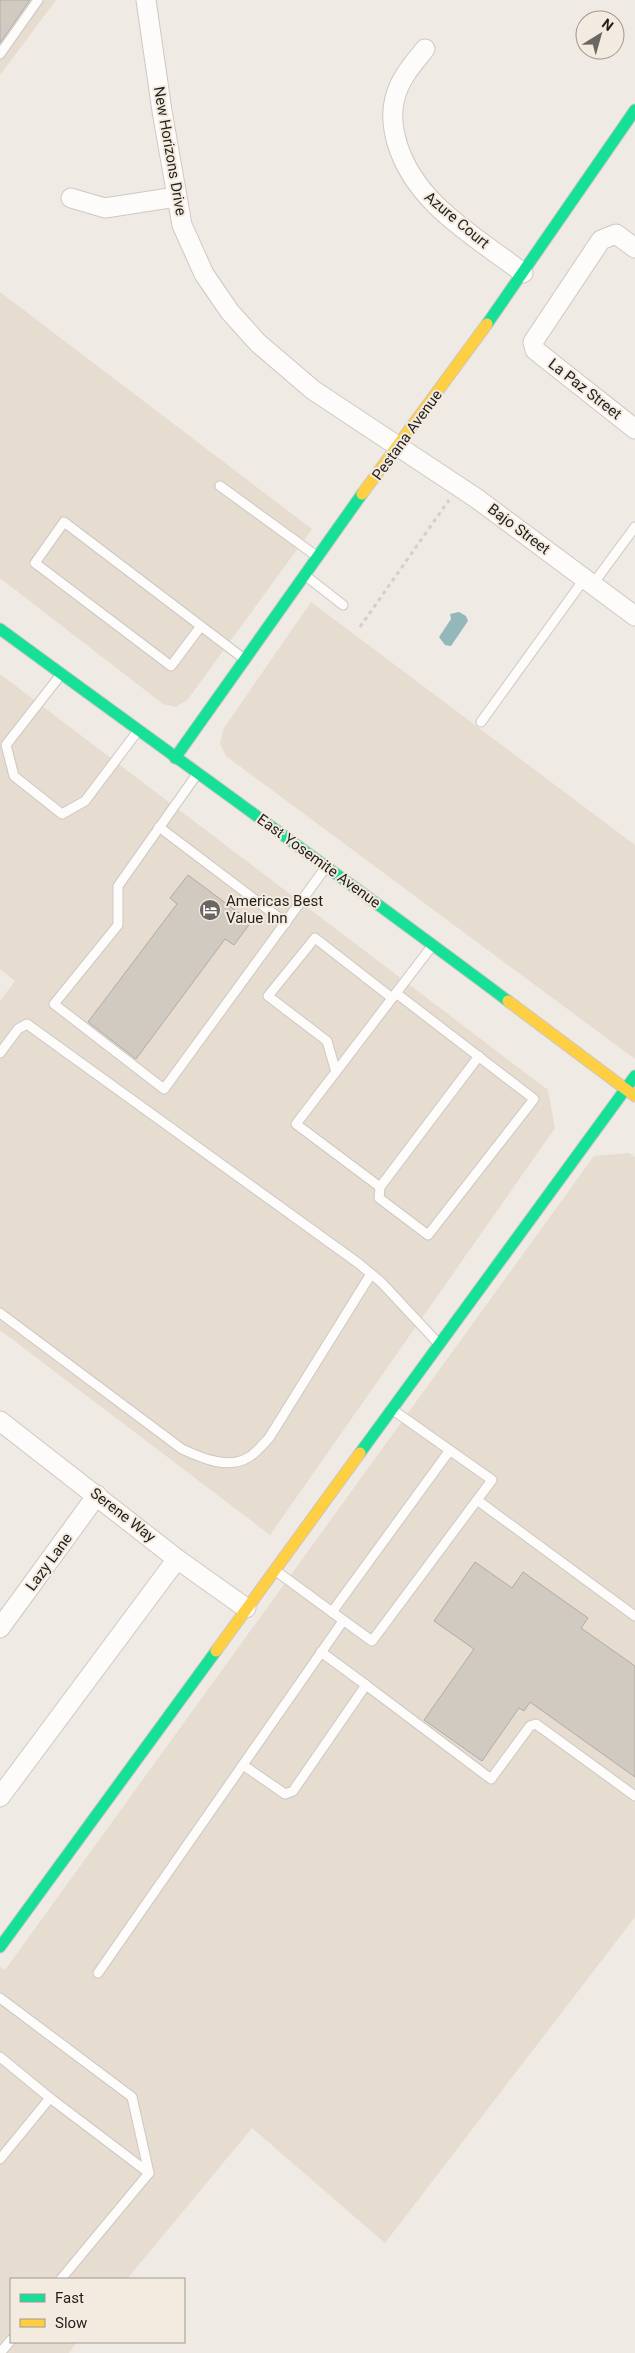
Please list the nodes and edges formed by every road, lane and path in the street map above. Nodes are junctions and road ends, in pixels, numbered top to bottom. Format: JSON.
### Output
{"nodes":[{"id":1,"x":38,"y":0,"type":"edge"},
{"id":2,"x":146,"y":0,"type":"edge"},
{"id":3,"x":425,"y":49,"type":"dead end"},
{"id":4,"x":0,"y":54,"type":"edge"},
{"id":5,"x":635,"y":110,"type":"edge"},
{"id":6,"x":176,"y":196,"type":"junction"},
{"id":7,"x":72,"y":198,"type":"dead end"},
{"id":8,"x":635,"y":248,"type":"edge"},
{"id":9,"x":523,"y":273,"type":"junction"},
{"id":10,"x":635,"y":429,"type":"edge"},
{"id":11,"x":400,"y":446,"type":"junction"},
{"id":12,"x":220,"y":486,"type":"dead end"},
{"id":13,"x":451,"y":498,"type":"dead end"},
{"id":14,"x":635,"y":527,"type":"edge"},
{"id":15,"x":317,"y":556,"type":"junction"},
{"id":16,"x":304,"y":575,"type":"junction"},
{"id":17,"x":589,"y":581,"type":"junction"},
{"id":18,"x":343,"y":605,"type":"dead end"},
{"id":19,"x":635,"y":616,"type":"edge"},
{"id":20,"x":201,"y":626,"type":"junction"},
{"id":21,"x":360,"y":627,"type":"dead end"},
{"id":22,"x":0,"y":630,"type":"edge"},
{"id":23,"x":245,"y":659,"type":"junction"},
{"id":24,"x":62,"y":673,"type":"junction"},
{"id":25,"x":481,"y":722,"type":"dead end"},
{"id":26,"x":138,"y":730,"type":"junction"},
{"id":27,"x":175,"y":758,"type":"junction"},
{"id":28,"x":197,"y":774,"type":"junction"},
{"id":29,"x":159,"y":827,"type":"junction"},
{"id":30,"x":327,"y":865,"type":"junction"},
{"id":31,"x":286,"y":923,"type":"junction"},
{"id":32,"x":433,"y":944,"type":"junction"},
{"id":33,"x":394,"y":995,"type":"junction"},
{"id":34,"x":0,"y":1053,"type":"edge"},
{"id":35,"x":479,"y":1056,"type":"junction"},
{"id":36,"x":336,"y":1072,"type":"junction"},
{"id":37,"x":635,"y":1076,"type":"edge"},
{"id":38,"x":625,"y":1089,"type":"junction"},
{"id":39,"x":635,"y":1096,"type":"edge"},
{"id":40,"x":380,"y":1187,"type":"junction"},
{"id":41,"x":371,"y":1274,"type":"junction"},
{"id":42,"x":0,"y":1313,"type":"edge"},
{"id":43,"x":439,"y":1344,"type":"junction"},
{"id":44,"x":391,"y":1409,"type":"junction"},
{"id":45,"x":0,"y":1421,"type":"edge"},
{"id":46,"x":450,"y":1450,"type":"junction"},
{"id":47,"x":97,"y":1495,"type":"junction"},
{"id":48,"x":478,"y":1500,"type":"junction"},
{"id":49,"x":178,"y":1559,"type":"junction"},
{"id":50,"x":274,"y":1570,"type":"junction"},
{"id":51,"x":246,"y":1608,"type":"junction"},
{"id":52,"x":332,"y":1612,"type":"junction"},
{"id":53,"x":635,"y":1616,"type":"edge"},
{"id":54,"x":343,"y":1621,"type":"junction"},
{"id":55,"x":0,"y":1628,"type":"edge"},
{"id":56,"x":321,"y":1652,"type":"junction"},
{"id":57,"x":366,"y":1685,"type":"junction"},
{"id":58,"x":243,"y":1765,"type":"junction"},
{"id":59,"x":635,"y":1796,"type":"edge"},
{"id":60,"x":0,"y":1797,"type":"edge"},
{"id":61,"x":0,"y":1947,"type":"edge"},
{"id":62,"x":98,"y":1974,"type":"dead end"},
{"id":63,"x":0,"y":1998,"type":"edge"},
{"id":64,"x":0,"y":2057,"type":"edge"},
{"id":65,"x":50,"y":2098,"type":"junction"},
{"id":66,"x":0,"y":2159,"type":"edge"},
{"id":67,"x":149,"y":2173,"type":"junction"},
{"id":68,"x":62,"y":2278,"type":"edge"},
{"id":69,"x":10,"y":2341,"type":"edge"},
{"id":70,"x":0,"y":2353,"type":"edge"}],
"edges":[{"from":1,"to":4,"type":"lane"},
{"from":2,"to":6,"type":"street","name":"New Horizons Drive"},
{"from":3,"to":9,"type":"street","name":"Azure Court"},
{"from":5,"to":9,"type":"street","name":"Pestana Avenue"},
{"from":6,"to":7,"type":"street"},
{"from":6,"to":11,"type":"street","name":"New Horizons Drive"},
{"from":8,"to":10,"type":"street","name":"La Paz Street"},
{"from":9,"to":11,"type":"street","name":"Pestana Avenue"},
{"from":11,"to":15,"type":"street","name":"Pestana Avenue"},
{"from":11,"to":17,"type":"street","name":"Bajo Street"},
{"from":12,"to":15,"type":"lane"},
{"from":13,"to":21,"type":"path"},
{"from":14,"to":17,"type":"lane"},
{"from":15,"to":16,"type":"street","name":"Pestana Avenue"},
{"from":16,"to":18,"type":"lane"},
{"from":16,"to":23,"type":"street","name":"Pestana Avenue"},
{"from":17,"to":19,"type":"street","name":"Bajo Street"},
{"from":17,"to":25,"type":"lane"},
{"from":20,"to":20,"type":"lane"},
{"from":20,"to":23,"type":"lane"},
{"from":22,"to":24,"type":"street","name":"East Yosemite Avenue"},
{"from":23,"to":27,"type":"street","name":"Pestana Avenue"},
{"from":24,"to":26,"type":"street","name":"East Yosemite Avenue"},
{"from":24,"to":26,"type":"lane"},
{"from":26,"to":27,"type":"street","name":"East Yosemite Avenue"},
{"from":27,"to":28,"type":"street","name":"East Yosemite Avenue"},
{"from":28,"to":29,"type":"lane"},
{"from":28,"to":30,"type":"street","name":"East Yosemite Avenue"},
{"from":29,"to":31,"type":"lane"},
{"from":29,"to":31,"type":"lane"},
{"from":30,"to":31,"type":"lane"},
{"from":30,"to":32,"type":"street","name":"East Yosemite Avenue"},
{"from":32,"to":33,"type":"lane"},
{"from":32,"to":38,"type":"street","name":"East Yosemite Avenue"},
{"from":33,"to":35,"type":"lane"},
{"from":33,"to":36,"type":"lane"},
{"from":33,"to":36,"type":"lane"},
{"from":34,"to":41,"type":"lane"},
{"from":35,"to":40,"type":"lane"},
{"from":35,"to":40,"type":"lane"},
{"from":36,"to":40,"type":"lane"},
{"from":37,"to":38,"type":"street"},
{"from":38,"to":39,"type":"street","name":"East Yosemite Avenue"},
{"from":38,"to":43,"type":"street"},
{"from":41,"to":42,"type":"lane"},
{"from":41,"to":43,"type":"lane"},
{"from":43,"to":44,"type":"street"},
{"from":44,"to":46,"type":"lane"},
{"from":44,"to":50,"type":"street"},
{"from":45,"to":47,"type":"street","name":"Serene Way"},
{"from":46,"to":48,"type":"lane"},
{"from":46,"to":52,"type":"lane"},
{"from":47,"to":49,"type":"street","name":"Serene Way"},
{"from":47,"to":55,"type":"street","name":"Lazy Lane"},
{"from":48,"to":53,"type":"lane"},
{"from":48,"to":54,"type":"lane"},
{"from":49,"to":51,"type":"street","name":"Serene Way"},
{"from":49,"to":60,"type":"street"},
{"from":50,"to":51,"type":"street"},
{"from":50,"to":52,"type":"lane"},
{"from":51,"to":61,"type":"street"},
{"from":52,"to":54,"type":"lane"},
{"from":54,"to":56,"type":"lane"},
{"from":56,"to":57,"type":"lane"},
{"from":56,"to":58,"type":"lane"},
{"from":57,"to":58,"type":"lane"},
{"from":57,"to":59,"type":"lane"},
{"from":58,"to":62,"type":"lane"},
{"from":63,"to":67,"type":"lane"},
{"from":64,"to":65,"type":"lane"},
{"from":65,"to":66,"type":"lane"},
{"from":65,"to":67,"type":"lane"},
{"from":67,"to":68,"type":"lane"},
{"from":69,"to":70,"type":"lane"}]}
